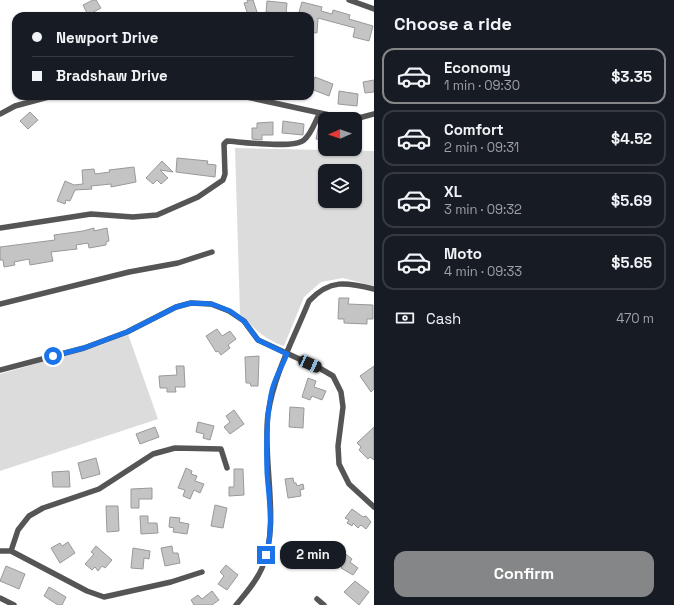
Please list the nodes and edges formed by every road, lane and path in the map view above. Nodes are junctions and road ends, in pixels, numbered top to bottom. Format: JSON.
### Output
{"nodes":[{"id":1,"x":349,"y":0,"type":"edge"},
{"id":2,"x":374,"y":9,"type":"edge"},
{"id":3,"x":37,"y":100,"type":"edge"},
{"id":4,"x":260,"y":100,"type":"edge"},
{"id":5,"x":318,"y":113,"type":"edge"},
{"id":6,"x":0,"y":114,"type":"edge"},
{"id":7,"x":374,"y":114,"type":"edge"},
{"id":8,"x":318,"y":117,"type":"edge"},
{"id":9,"x":362,"y":117,"type":"edge"},
{"id":10,"x":0,"y":228,"type":"edge"},
{"id":11,"x":212,"y":252,"type":"dead end"},
{"id":12,"x":374,"y":289,"type":"edge"},
{"id":13,"x":0,"y":304,"type":"edge"},
{"id":14,"x":287,"y":354,"type":"junction"},
{"id":15,"x":0,"y":370,"type":"edge"},
{"id":16,"x":227,"y":468,"type":"dead end"},
{"id":17,"x":374,"y":507,"type":"edge"},
{"id":18,"x":0,"y":551,"type":"edge"},
{"id":19,"x":11,"y":551,"type":"junction"},
{"id":20,"x":202,"y":572,"type":"dead end"},
{"id":21,"x":0,"y":598,"type":"edge"},
{"id":22,"x":317,"y":599,"type":"dead end"},
{"id":23,"x":14,"y":605,"type":"edge"},
{"id":24,"x":236,"y":605,"type":"edge"},
{"id":25,"x":324,"y":605,"type":"edge"}],
"edges":[{"from":1,"to":2,"type":"street"},
{"from":3,"to":6,"type":"street"},
{"from":4,"to":5,"type":"street"},
{"from":7,"to":9,"type":"street"},
{"from":8,"to":10,"type":"street"},
{"from":11,"to":13,"type":"street"},
{"from":12,"to":14,"type":"street"},
{"from":14,"to":15,"type":"street"},
{"from":14,"to":17,"type":"street"},
{"from":14,"to":24,"type":"street"},
{"from":16,"to":19,"type":"street"},
{"from":18,"to":19,"type":"street"},
{"from":19,"to":20,"type":"street"},
{"from":21,"to":23,"type":"street"},
{"from":22,"to":25,"type":"street"}]}
